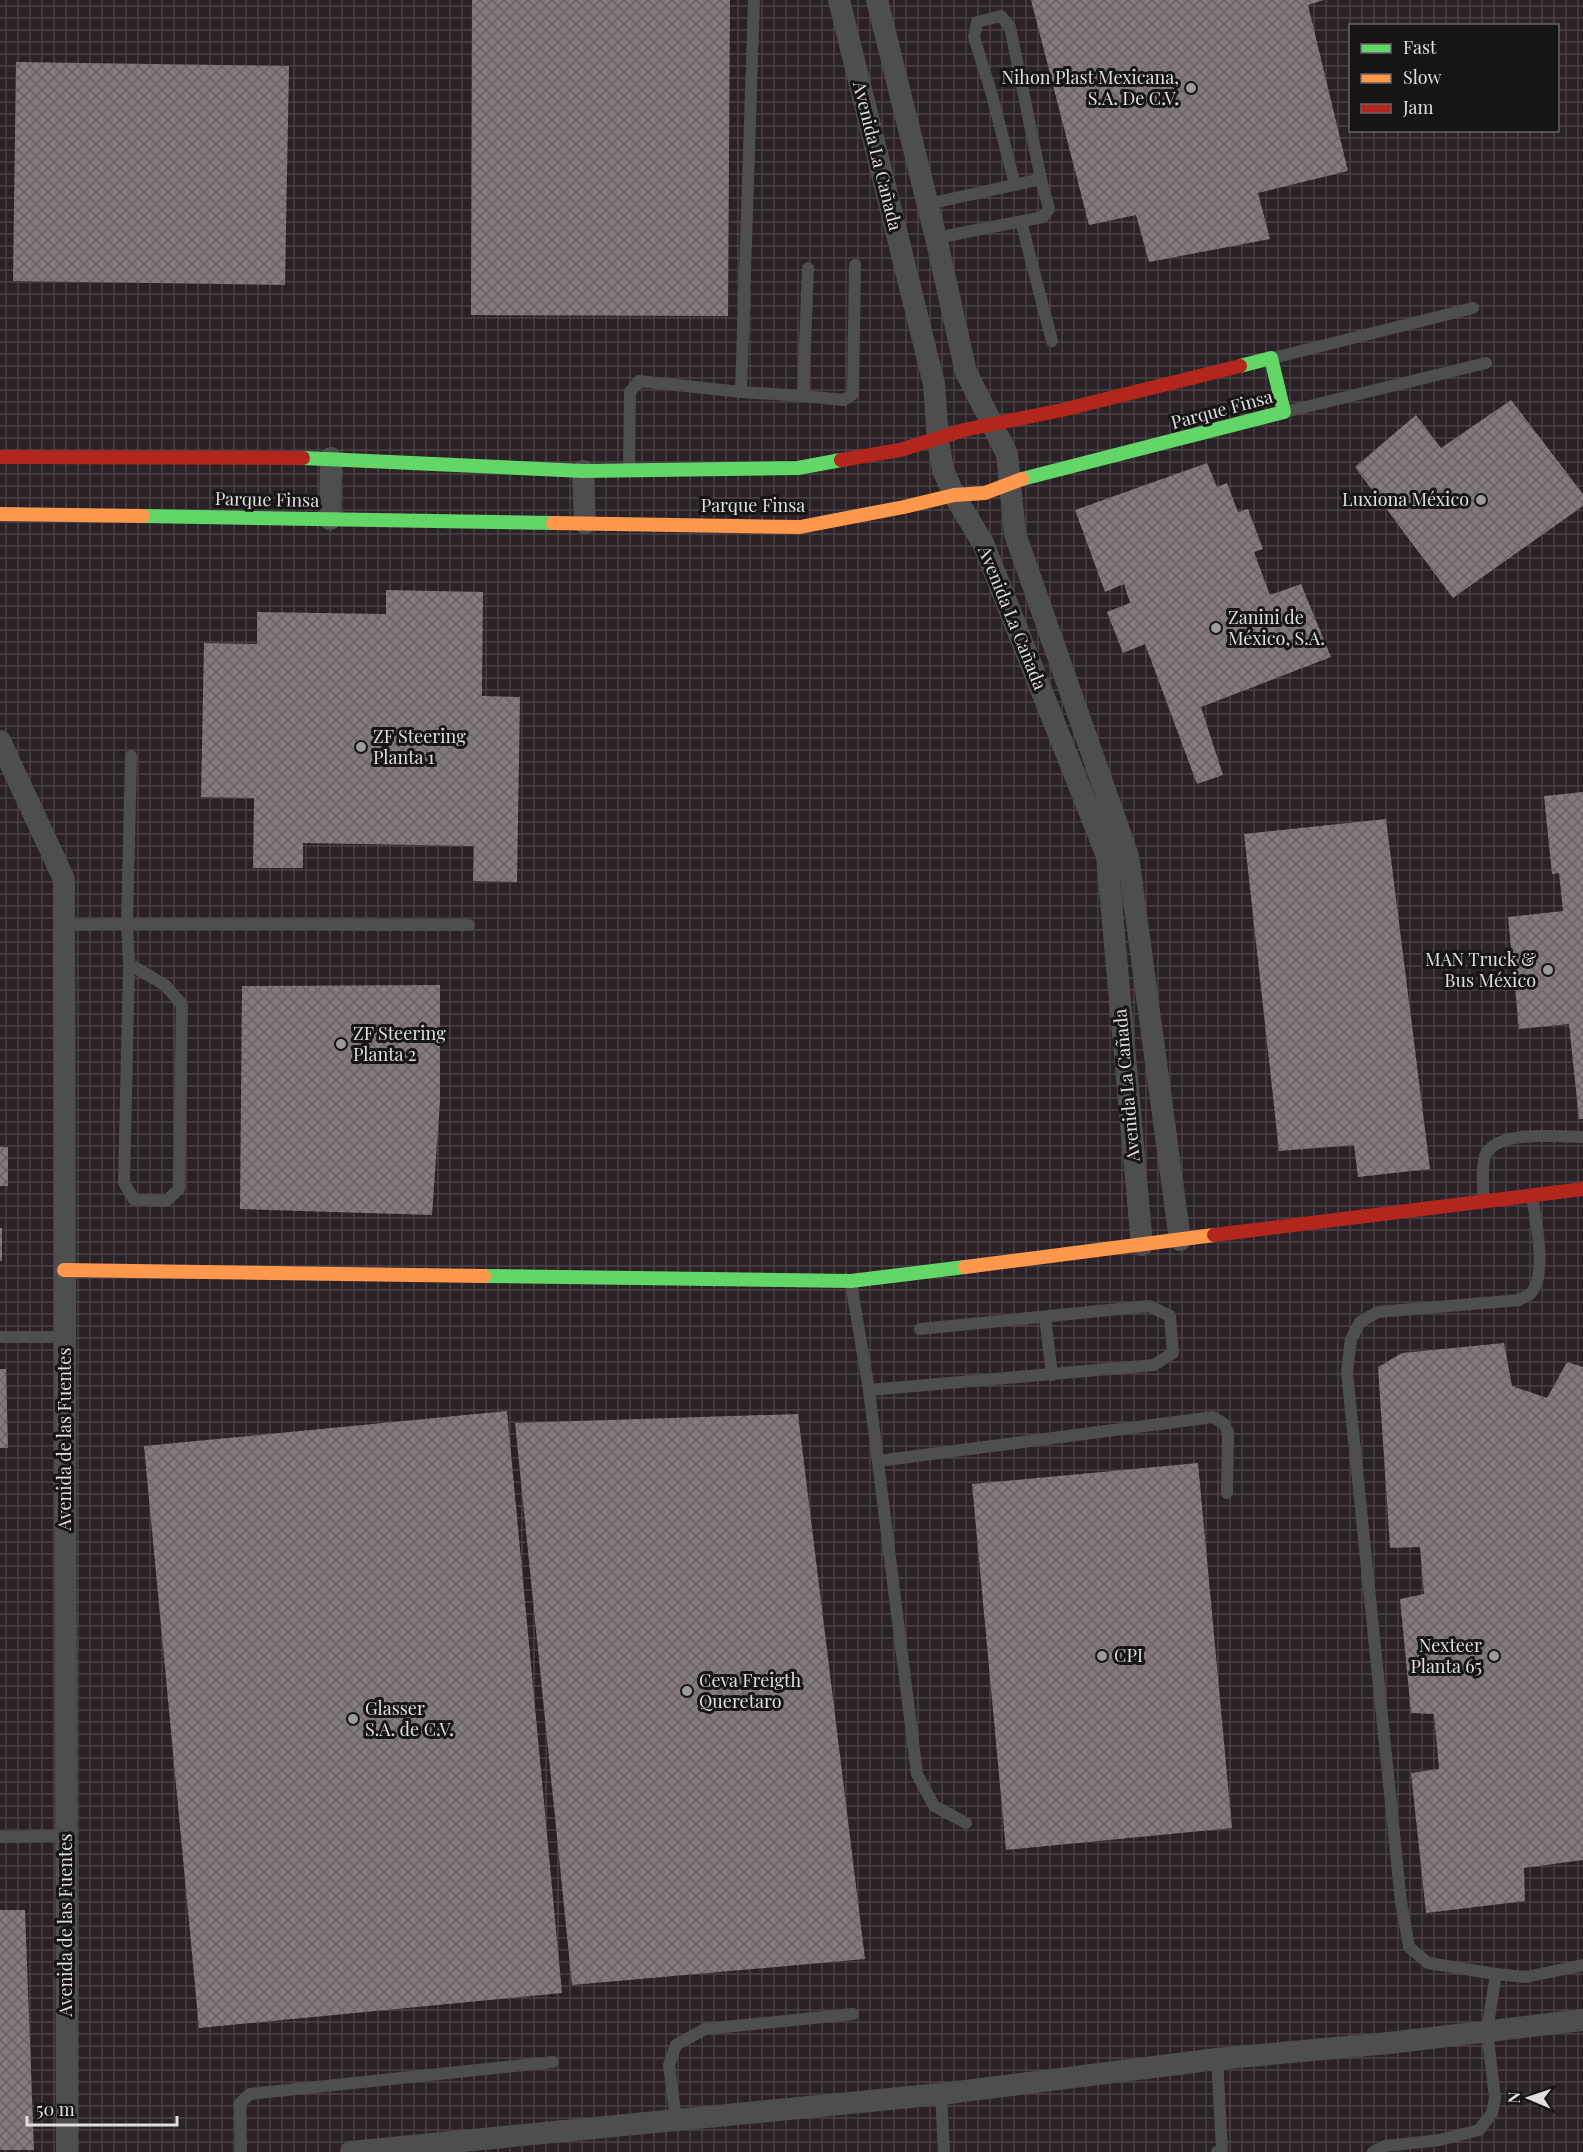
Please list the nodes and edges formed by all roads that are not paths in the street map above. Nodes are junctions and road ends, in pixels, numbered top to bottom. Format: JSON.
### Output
{"nodes":[{"id":1,"x":754,"y":0,"type":"edge"},
{"id":2,"x":839,"y":0,"type":"edge"},
{"id":3,"x":877,"y":0,"type":"edge"},
{"id":4,"x":1041,"y":179,"type":"junction"},
{"id":5,"x":1015,"y":185,"type":"junction"},
{"id":6,"x":928,"y":204,"type":"junction"},
{"id":7,"x":1021,"y":221,"type":"junction"},
{"id":8,"x":936,"y":238,"type":"junction"},
{"id":9,"x":855,"y":265,"type":"dead end"},
{"id":10,"x":808,"y":268,"type":"dead end"},
{"id":11,"x":1473,"y":308,"type":"dead end"},
{"id":12,"x":1052,"y":340,"type":"dead end"},
{"id":13,"x":1272,"y":358,"type":"junction"},
{"id":14,"x":1486,"y":363,"type":"dead end"},
{"id":15,"x":741,"y":392,"type":"junction"},
{"id":16,"x":803,"y":396,"type":"junction"},
{"id":17,"x":1284,"y":412,"type":"junction"},
{"id":18,"x":994,"y":425,"type":"junction"},
{"id":19,"x":938,"y":440,"type":"junction"},
{"id":20,"x":0,"y":457,"type":"edge"},
{"id":21,"x":331,"y":458,"type":"junction"},
{"id":22,"x":583,"y":471,"type":"junction"},
{"id":23,"x":629,"y":471,"type":"junction"},
{"id":24,"x":1011,"y":482,"type":"junction"},
{"id":25,"x":954,"y":495,"type":"junction"},
{"id":26,"x":0,"y":514,"type":"edge"},
{"id":27,"x":330,"y":519,"type":"junction"},
{"id":28,"x":585,"y":523,"type":"junction"},
{"id":29,"x":1,"y":747,"type":"edge"},
{"id":30,"x":131,"y":756,"type":"dead end"},
{"id":31,"x":128,"y":924,"type":"junction"},
{"id":32,"x":64,"y":925,"type":"junction"},
{"id":33,"x":469,"y":926,"type":"dead end"},
{"id":34,"x":129,"y":964,"type":"junction"},
{"id":35,"x":1583,"y":1137,"type":"edge"},
{"id":36,"x":1583,"y":1189,"type":"edge"},
{"id":37,"x":1532,"y":1194,"type":"junction"},
{"id":38,"x":1483,"y":1200,"type":"junction"},
{"id":39,"x":1180,"y":1240,"type":"junction"},
{"id":40,"x":1142,"y":1245,"type":"junction"},
{"id":41,"x":64,"y":1270,"type":"junction"},
{"id":42,"x":851,"y":1281,"type":"junction"},
{"id":43,"x":1045,"y":1317,"type":"junction"},
{"id":44,"x":920,"y":1329,"type":"dead end"},
{"id":45,"x":0,"y":1337,"type":"edge"},
{"id":46,"x":64,"y":1337,"type":"junction"},
{"id":47,"x":1052,"y":1375,"type":"junction"},
{"id":48,"x":869,"y":1390,"type":"junction"},
{"id":49,"x":878,"y":1461,"type":"junction"},
{"id":50,"x":1227,"y":1493,"type":"dead end"},
{"id":51,"x":966,"y":1823,"type":"dead end"},
{"id":52,"x":66,"y":1836,"type":"junction"},
{"id":53,"x":0,"y":1837,"type":"edge"},
{"id":54,"x":1583,"y":1965,"type":"edge"},
{"id":55,"x":1496,"y":1974,"type":"junction"},
{"id":56,"x":854,"y":2014,"type":"dead end"},
{"id":57,"x":1583,"y":2020,"type":"edge"},
{"id":58,"x":1487,"y":2031,"type":"junction"},
{"id":59,"x":1217,"y":2059,"type":"junction"},
{"id":60,"x":553,"y":2062,"type":"dead end"},
{"id":61,"x":940,"y":2094,"type":"junction"},
{"id":62,"x":676,"y":2120,"type":"junction"},
{"id":63,"x":1222,"y":2151,"type":"edge"},
{"id":64,"x":67,"y":2152,"type":"edge"},
{"id":65,"x":241,"y":2152,"type":"edge"},
{"id":66,"x":351,"y":2152,"type":"edge"},
{"id":67,"x":944,"y":2152,"type":"edge"},
{"id":68,"x":1373,"y":2152,"type":"edge"}],
"edges":[{"from":1,"to":15,"type":"lane"},
{"from":2,"to":19,"type":"street","name":"Avenida La Cañada"},
{"from":3,"to":6,"type":"street"},
{"from":4,"to":5,"type":"lane"},
{"from":4,"to":5,"type":"lane"},
{"from":4,"to":7,"type":"lane"},
{"from":5,"to":6,"type":"lane"},
{"from":6,"to":8,"type":"street"},
{"from":7,"to":8,"type":"lane"},
{"from":7,"to":12,"type":"lane"},
{"from":8,"to":18,"type":"street"},
{"from":9,"to":16,"type":"lane"},
{"from":10,"to":16,"type":"lane"},
{"from":11,"to":13,"type":"lane"},
{"from":13,"to":17,"type":"street"},
{"from":13,"to":18,"type":"street"},
{"from":14,"to":17,"type":"lane","name":"Parque Finsa"},
{"from":15,"to":16,"type":"lane"},
{"from":15,"to":23,"type":"lane"},
{"from":17,"to":24,"type":"street","name":"Parque Finsa"},
{"from":18,"to":19,"type":"street"},
{"from":18,"to":24,"type":"street"},
{"from":19,"to":23,"type":"street"},
{"from":19,"to":25,"type":"street","name":"Avenida La Cañada"},
{"from":20,"to":21,"type":"street"},
{"from":21,"to":22,"type":"street"},
{"from":21,"to":27,"type":"street"},
{"from":22,"to":23,"type":"street"},
{"from":22,"to":28,"type":"street"},
{"from":24,"to":25,"type":"street","name":"Parque Finsa"},
{"from":24,"to":39,"type":"street"},
{"from":25,"to":28,"type":"street","name":"Parque Finsa"},
{"from":25,"to":40,"type":"street","name":"Avenida La Cañada"},
{"from":26,"to":27,"type":"street","name":"Parque Finsa"},
{"from":27,"to":28,"type":"street","name":"Parque Finsa"},
{"from":29,"to":32,"type":"street","name":"Avenida de las Fuentes"},
{"from":30,"to":31,"type":"lane"},
{"from":31,"to":32,"type":"lane"},
{"from":31,"to":33,"type":"lane"},
{"from":31,"to":34,"type":"lane"},
{"from":32,"to":41,"type":"street","name":"Avenida de las Fuentes"},
{"from":34,"to":34,"type":"lane"},
{"from":35,"to":38,"type":"lane"},
{"from":36,"to":37,"type":"street"},
{"from":37,"to":38,"type":"street"},
{"from":37,"to":55,"type":"lane"},
{"from":38,"to":39,"type":"street"},
{"from":39,"to":40,"type":"street"},
{"from":40,"to":42,"type":"street"},
{"from":41,"to":42,"type":"street"},
{"from":41,"to":46,"type":"street","name":"Avenida de las Fuentes"},
{"from":42,"to":48,"type":"lane"},
{"from":43,"to":44,"type":"lane"},
{"from":43,"to":47,"type":"lane"},
{"from":43,"to":47,"type":"lane"},
{"from":45,"to":46,"type":"lane"},
{"from":46,"to":52,"type":"street","name":"Avenida de las Fuentes"},
{"from":47,"to":48,"type":"lane"},
{"from":48,"to":49,"type":"lane"},
{"from":49,"to":50,"type":"lane"},
{"from":49,"to":51,"type":"lane"},
{"from":52,"to":53,"type":"lane"},
{"from":52,"to":64,"type":"street","name":"Avenida de las Fuentes"},
{"from":54,"to":55,"type":"lane"},
{"from":55,"to":58,"type":"lane"},
{"from":56,"to":62,"type":"lane"},
{"from":57,"to":58,"type":"street"},
{"from":58,"to":59,"type":"street"},
{"from":58,"to":68,"type":"lane"},
{"from":59,"to":61,"type":"street"},
{"from":59,"to":63,"type":"lane"},
{"from":60,"to":65,"type":"lane"},
{"from":61,"to":62,"type":"street"},
{"from":61,"to":67,"type":"lane"},
{"from":62,"to":66,"type":"street"}]}
